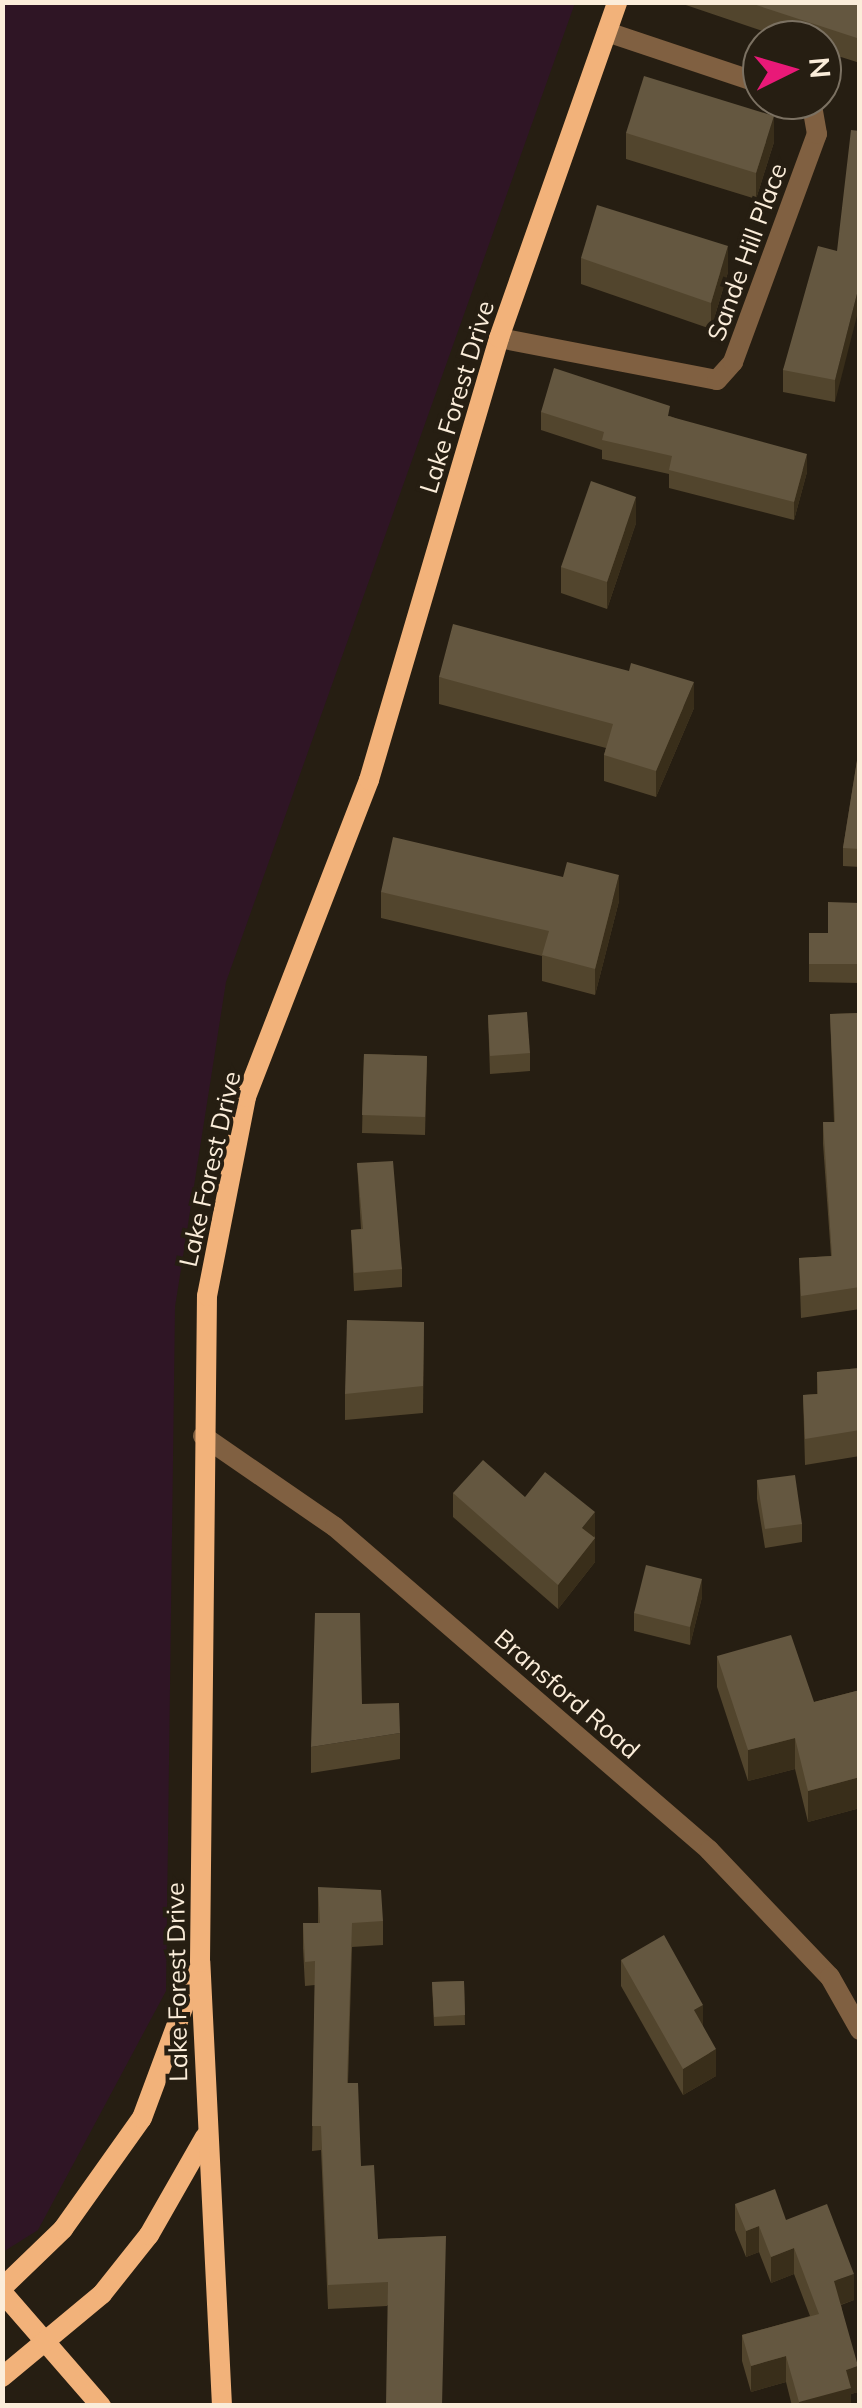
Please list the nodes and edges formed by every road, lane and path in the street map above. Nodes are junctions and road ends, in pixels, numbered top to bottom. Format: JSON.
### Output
{"nodes":[{"id":1,"x":618,"y":2,"type":"edge"},
{"id":2,"x":607,"y":32,"type":"junction"},
{"id":3,"x":742,"y":77,"type":"edge"},
{"id":4,"x":815,"y":120,"type":"edge"},
{"id":5,"x":499,"y":338,"type":"junction"},
{"id":6,"x":203,"y":1436,"type":"junction"},
{"id":7,"x":200,"y":1962,"type":"junction"},
{"id":8,"x":860,"y":2030,"type":"edge"},
{"id":9,"x":204,"y":2137,"type":"junction"},
{"id":10,"x":2,"y":2290,"type":"edge"},
{"id":11,"x":50,"y":2342,"type":"junction"},
{"id":12,"x":2,"y":2378,"type":"edge"},
{"id":13,"x":101,"y":2406,"type":"edge"},
{"id":14,"x":222,"y":2406,"type":"edge"}],
"edges":[{"from":1,"to":2,"type":"street","name":"Lake Forest Drive"},
{"from":2,"to":3,"type":"street"},
{"from":2,"to":5,"type":"street","name":"Lake Forest Drive"},
{"from":4,"to":5,"type":"street","name":"Sande Hill Place"},
{"from":5,"to":6,"type":"street","name":"Lake Forest Drive"},
{"from":6,"to":7,"type":"street","name":"Lake Forest Drive"},
{"from":6,"to":8,"type":"street","name":"Bransford Road"},
{"from":7,"to":9,"type":"street","name":"Lake Forest Drive"},
{"from":7,"to":10,"type":"street"},
{"from":9,"to":11,"type":"street"},
{"from":9,"to":14,"type":"street","name":"Lake Forest Drive"},
{"from":10,"to":11,"type":"street"},
{"from":11,"to":12,"type":"street"},
{"from":11,"to":13,"type":"street"}]}
